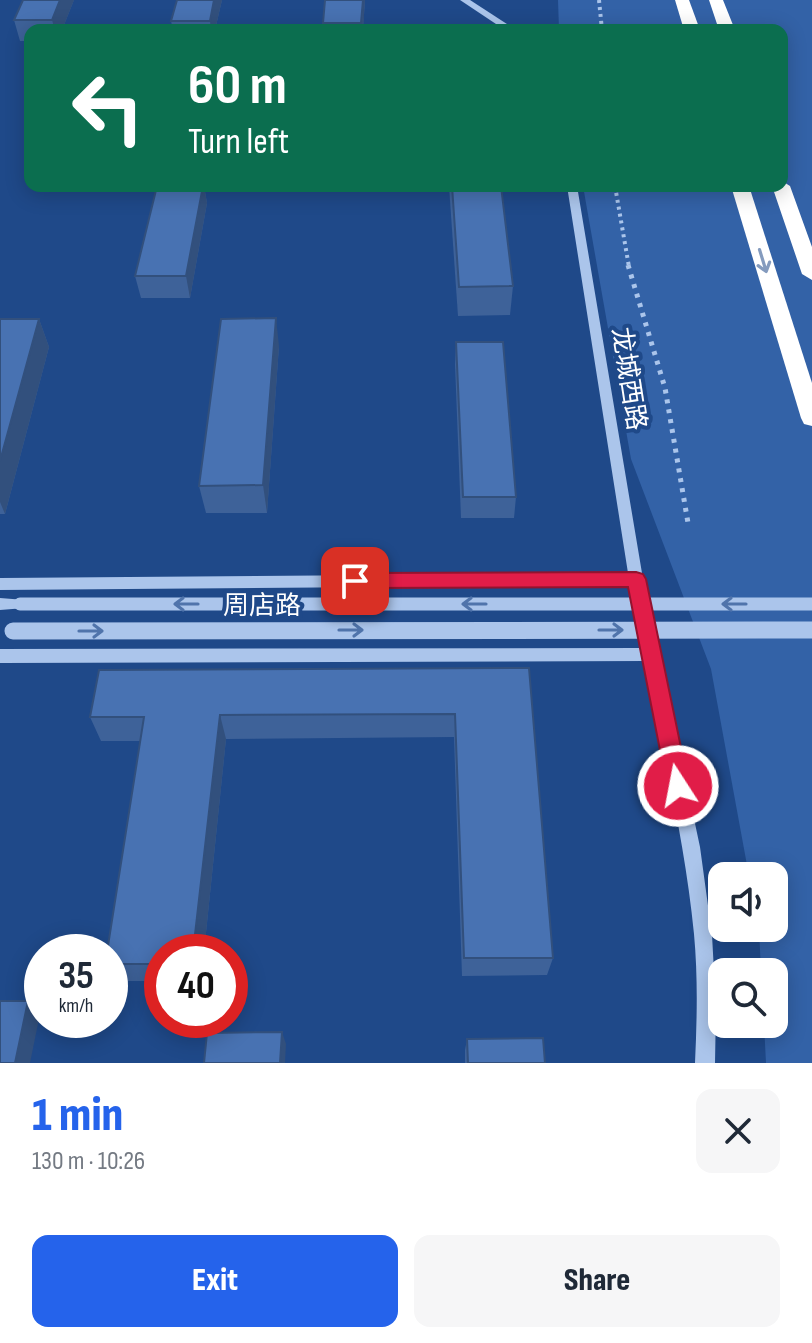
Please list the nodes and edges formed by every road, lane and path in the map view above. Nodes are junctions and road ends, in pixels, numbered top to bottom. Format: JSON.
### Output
{"nodes":[{"id":1,"x":464,"y":0,"type":"edge"},
{"id":2,"x":599,"y":0,"type":"edge"},
{"id":3,"x":682,"y":0,"type":"edge"},
{"id":4,"x":716,"y":0,"type":"edge"},
{"id":5,"x":502,"y":24,"type":"edge"},
{"id":6,"x":601,"y":24,"type":"edge"},
{"id":7,"x":690,"y":24,"type":"edge"},
{"id":8,"x":725,"y":24,"type":"edge"},
{"id":9,"x":573,"y":192,"type":"edge"},
{"id":10,"x":616,"y":192,"type":"edge"},
{"id":11,"x":742,"y":192,"type":"edge"},
{"id":12,"x":783,"y":192,"type":"edge"},
{"id":13,"x":812,"y":274,"type":"edge"},
{"id":14,"x":812,"y":418,"type":"edge"},
{"id":15,"x":688,"y":523,"type":"dead end"},
{"id":16,"x":636,"y":579,"type":"junction"},
{"id":17,"x":0,"y":584,"type":"edge"},
{"id":18,"x":0,"y":604,"type":"edge"},
{"id":19,"x":812,"y":604,"type":"edge"},
{"id":20,"x":812,"y":630,"type":"edge"},
{"id":21,"x":7,"y":631,"type":"edge"},
{"id":22,"x":650,"y":654,"type":"junction"},
{"id":23,"x":0,"y":656,"type":"edge"},
{"id":24,"x":705,"y":1063,"type":"edge"}],
"edges":[{"from":1,"to":5,"type":"street"},
{"from":2,"to":6,"type":"path"},
{"from":3,"to":7,"type":"highway"},
{"from":4,"to":8,"type":"highway"},
{"from":9,"to":16,"type":"street","name":"龙城西路"},
{"from":10,"to":15,"type":"path"},
{"from":11,"to":14,"type":"highway","one_way":true},
{"from":12,"to":13,"type":"highway"},
{"from":16,"to":17,"type":"street"},
{"from":16,"to":22,"type":"street","name":"龙城西路"},
{"from":19,"to":18,"type":"street","name":"周店路","one_way":true,"bridge":true},
{"from":21,"to":20,"type":"street","name":"周店路","one_way":true,"bridge":true},
{"from":22,"to":23,"type":"street"},
{"from":22,"to":24,"type":"street","name":"龙城西路"}]}
